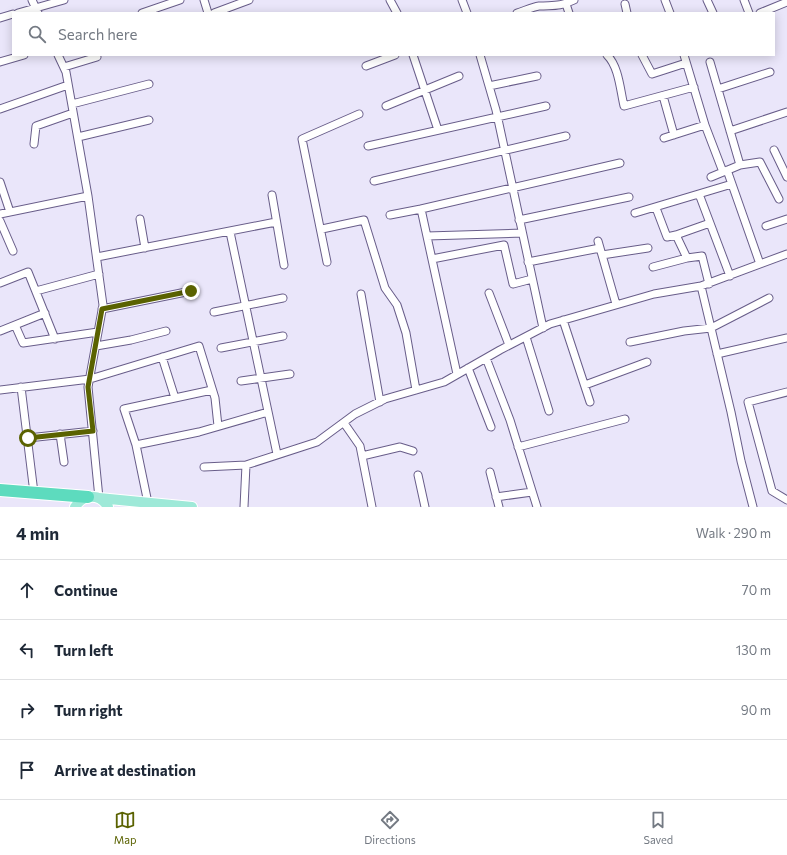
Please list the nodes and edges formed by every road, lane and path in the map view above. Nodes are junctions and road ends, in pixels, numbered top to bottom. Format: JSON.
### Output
{"nodes":[{"id":1,"x":32,"y":0,"type":"edge"},
{"id":2,"x":64,"y":0,"type":"edge"},
{"id":3,"x":180,"y":0,"type":"edge"},
{"id":4,"x":204,"y":0,"type":"edge"},
{"id":5,"x":249,"y":0,"type":"edge"},
{"id":6,"x":390,"y":0,"type":"edge"},
{"id":7,"x":462,"y":0,"type":"edge"},
{"id":8,"x":574,"y":0,"type":"edge"},
{"id":9,"x":665,"y":0,"type":"edge"},
{"id":10,"x":707,"y":0,"type":"edge"},
{"id":11,"x":744,"y":0,"type":"edge"},
{"id":12,"x":787,"y":2,"type":"edge"},
{"id":13,"x":566,"y":4,"type":"junction"},
{"id":14,"x":625,"y":4,"type":"dead end"},
{"id":15,"x":37,"y":10,"type":"edge"},
{"id":16,"x":24,"y":12,"type":"edge"},
{"id":17,"x":145,"y":12,"type":"edge"},
{"id":18,"x":208,"y":12,"type":"edge"},
{"id":19,"x":217,"y":12,"type":"edge"},
{"id":20,"x":394,"y":12,"type":"edge"},
{"id":21,"x":467,"y":12,"type":"edge"},
{"id":22,"x":520,"y":12,"type":"edge"},
{"id":23,"x":569,"y":12,"type":"edge"},
{"id":24,"x":627,"y":12,"type":"edge"},
{"id":25,"x":670,"y":12,"type":"edge"},
{"id":26,"x":713,"y":12,"type":"edge"},
{"id":27,"x":748,"y":12,"type":"edge"},
{"id":28,"x":762,"y":12,"type":"edge"},
{"id":29,"x":12,"y":14,"type":"edge"},
{"id":30,"x":0,"y":18,"type":"edge"},
{"id":31,"x":21,"y":56,"type":"edge"},
{"id":32,"x":58,"y":56,"type":"edge"},
{"id":33,"x":392,"y":56,"type":"edge"},
{"id":34,"x":413,"y":56,"type":"edge"},
{"id":35,"x":480,"y":56,"type":"edge"},
{"id":36,"x":608,"y":56,"type":"edge"},
{"id":37,"x":643,"y":56,"type":"edge"},
{"id":38,"x":684,"y":56,"type":"edge"},
{"id":39,"x":97,"y":57,"type":"dead end"},
{"id":40,"x":0,"y":62,"type":"edge"},
{"id":41,"x":686,"y":62,"type":"junction"},
{"id":42,"x":710,"y":62,"type":"dead end"},
{"id":43,"x":366,"y":66,"type":"dead end"},
{"id":44,"x":64,"y":67,"type":"junction"},
{"id":45,"x":770,"y":72,"type":"dead end"},
{"id":46,"x":459,"y":76,"type":"dead end"},
{"id":47,"x":537,"y":76,"type":"dead end"},
{"id":48,"x":149,"y":84,"type":"dead end"},
{"id":49,"x":68,"y":85,"type":"junction"},
{"id":50,"x":489,"y":86,"type":"junction"},
{"id":51,"x":694,"y":87,"type":"junction"},
{"id":52,"x":718,"y":89,"type":"junction"},
{"id":53,"x":426,"y":90,"type":"junction"},
{"id":54,"x":662,"y":96,"type":"junction"},
{"id":55,"x":72,"y":104,"type":"junction"},
{"id":56,"x":386,"y":106,"type":"dead end"},
{"id":57,"x":546,"y":106,"type":"dead end"},
{"id":58,"x":0,"y":109,"type":"edge"},
{"id":59,"x":787,"y":112,"type":"edge"},
{"id":60,"x":73,"y":113,"type":"junction"},
{"id":61,"x":359,"y":114,"type":"dead end"},
{"id":62,"x":497,"y":117,"type":"junction"},
{"id":63,"x":149,"y":120,"type":"dead end"},
{"id":64,"x":705,"y":125,"type":"junction"},
{"id":65,"x":438,"y":130,"type":"junction"},
{"id":66,"x":730,"y":131,"type":"junction"},
{"id":67,"x":674,"y":135,"type":"junction"},
{"id":68,"x":566,"y":136,"type":"dead end"},
{"id":69,"x":78,"y":137,"type":"junction"},
{"id":70,"x":664,"y":138,"type":"dead end"},
{"id":71,"x":34,"y":144,"type":"dead end"},
{"id":72,"x":368,"y":146,"type":"dead end"},
{"id":73,"x":504,"y":150,"type":"junction"},
{"id":74,"x":774,"y":150,"type":"dead end"},
{"id":75,"x":620,"y":163,"type":"dead end"},
{"id":76,"x":740,"y":165,"type":"junction"},
{"id":77,"x":725,"y":171,"type":"junction"},
{"id":78,"x":711,"y":177,"type":"dead end"},
{"id":79,"x":787,"y":177,"type":"edge"},
{"id":80,"x":374,"y":181,"type":"dead end"},
{"id":81,"x":0,"y":182,"type":"edge"},
{"id":82,"x":732,"y":184,"type":"junction"},
{"id":83,"x":512,"y":187,"type":"junction"},
{"id":84,"x":699,"y":194,"type":"junction"},
{"id":85,"x":272,"y":195,"type":"dead end"},
{"id":86,"x":88,"y":196,"type":"junction"},
{"id":87,"x":629,"y":197,"type":"dead end"},
{"id":88,"x":779,"y":199,"type":"dead end"},
{"id":89,"x":656,"y":208,"type":"junction"},
{"id":90,"x":421,"y":209,"type":"junction"},
{"id":91,"x":10,"y":212,"type":"junction"},
{"id":92,"x":635,"y":213,"type":"dead end"},
{"id":93,"x":0,"y":214,"type":"edge"},
{"id":94,"x":390,"y":214,"type":"dead end"},
{"id":95,"x":787,"y":219,"type":"edge"},
{"id":96,"x":140,"y":220,"type":"dead end"},
{"id":97,"x":519,"y":220,"type":"junction"},
{"id":98,"x":0,"y":221,"type":"edge"},
{"id":99,"x":276,"y":222,"type":"junction"},
{"id":100,"x":710,"y":223,"type":"junction"},
{"id":101,"x":766,"y":226,"type":"dead end"},
{"id":102,"x":322,"y":229,"type":"junction"},
{"id":103,"x":230,"y":232,"type":"junction"},
{"id":104,"x":522,"y":233,"type":"junction"},
{"id":105,"x":676,"y":235,"type":"junction"},
{"id":106,"x":427,"y":236,"type":"junction"},
{"id":107,"x":145,"y":248,"type":"junction"},
{"id":108,"x":600,"y":248,"type":"junction"},
{"id":109,"x":648,"y":248,"type":"dead end"},
{"id":110,"x":13,"y":251,"type":"dead end"},
{"id":111,"x":787,"y":254,"type":"edge"},
{"id":112,"x":97,"y":257,"type":"junction"},
{"id":113,"x":432,"y":258,"type":"junction"},
{"id":114,"x":687,"y":258,"type":"junction"},
{"id":115,"x":327,"y":262,"type":"dead end"},
{"id":116,"x":528,"y":262,"type":"junction"},
{"id":117,"x":760,"y":264,"type":"junction"},
{"id":118,"x":284,"y":265,"type":"dead end"},
{"id":119,"x":653,"y":267,"type":"dead end"},
{"id":120,"x":99,"y":274,"type":"junction"},
{"id":121,"x":730,"y":276,"type":"junction"},
{"id":122,"x":532,"y":279,"type":"junction"},
{"id":123,"x":0,"y":283,"type":"edge"},
{"id":124,"x":709,"y":284,"type":"junction"},
{"id":125,"x":701,"y":286,"type":"junction"},
{"id":126,"x":36,"y":291,"type":"junction"},
{"id":127,"x":191,"y":291,"type":"dead end"},
{"id":128,"x":489,"y":293,"type":"dead end"},
{"id":129,"x":361,"y":294,"type":"dead end"},
{"id":130,"x":283,"y":298,"type":"dead end"},
{"id":131,"x":769,"y":298,"type":"dead end"},
{"id":132,"x":616,"y":304,"type":"junction"},
{"id":133,"x":245,"y":305,"type":"junction"},
{"id":134,"x":102,"y":309,"type":"junction"},
{"id":135,"x":214,"y":312,"type":"dead end"},
{"id":136,"x":45,"y":313,"type":"junction"},
{"id":137,"x":564,"y":320,"type":"junction"},
{"id":138,"x":15,"y":325,"type":"junction"},
{"id":139,"x":542,"y":328,"type":"junction"},
{"id":140,"x":711,"y":328,"type":"junction"},
{"id":141,"x":0,"y":331,"type":"edge"},
{"id":142,"x":166,"y":331,"type":"dead end"},
{"id":143,"x":98,"y":332,"type":"junction"},
{"id":144,"x":283,"y":336,"type":"dead end"},
{"id":145,"x":526,"y":336,"type":"junction"},
{"id":146,"x":55,"y":338,"type":"junction"},
{"id":147,"x":787,"y":338,"type":"edge"},
{"id":148,"x":253,"y":341,"type":"junction"},
{"id":149,"x":630,"y":342,"type":"dead end"},
{"id":150,"x":509,"y":345,"type":"junction"},
{"id":151,"x":96,"y":346,"type":"junction"},
{"id":152,"x":221,"y":348,"type":"dead end"},
{"id":153,"x":717,"y":354,"type":"junction"},
{"id":154,"x":162,"y":357,"type":"junction"},
{"id":155,"x":486,"y":358,"type":"junction"},
{"id":156,"x":647,"y":362,"type":"dead end"},
{"id":157,"x":468,"y":368,"type":"junction"},
{"id":158,"x":290,"y":374,"type":"dead end"},
{"id":159,"x":457,"y":374,"type":"junction"},
{"id":160,"x":90,"y":379,"type":"junction"},
{"id":161,"x":261,"y":379,"type":"junction"},
{"id":162,"x":241,"y":381,"type":"dead end"},
{"id":163,"x":585,"y":385,"type":"junction"},
{"id":164,"x":21,"y":387,"type":"junction"},
{"id":165,"x":0,"y":390,"type":"edge"},
{"id":166,"x":212,"y":390,"type":"junction"},
{"id":167,"x":416,"y":390,"type":"junction"},
{"id":168,"x":787,"y":392,"type":"edge"},
{"id":169,"x":175,"y":398,"type":"junction"},
{"id":170,"x":380,"y":402,"type":"junction"},
{"id":171,"x":590,"y":402,"type":"dead end"},
{"id":172,"x":549,"y":411,"type":"dead end"},
{"id":173,"x":268,"y":412,"type":"junction"},
{"id":174,"x":625,"y":419,"type":"dead end"},
{"id":175,"x":344,"y":422,"type":"junction"},
{"id":176,"x":218,"y":426,"type":"junction"},
{"id":177,"x":491,"y":426,"type":"dead end"},
{"id":178,"x":93,"y":431,"type":"junction"},
{"id":179,"x":60,"y":434,"type":"junction"},
{"id":180,"x":28,"y":438,"type":"junction"},
{"id":181,"x":136,"y":445,"type":"junction"},
{"id":182,"x":518,"y":447,"type":"junction"},
{"id":183,"x":413,"y":451,"type":"dead end"},
{"id":184,"x":277,"y":454,"type":"junction"},
{"id":185,"x":362,"y":456,"type":"junction"},
{"id":186,"x":64,"y":462,"type":"dead end"},
{"id":187,"x":246,"y":464,"type":"junction"},
{"id":188,"x":204,"y":467,"type":"dead end"},
{"id":189,"x":490,"y":472,"type":"dead end"},
{"id":190,"x":418,"y":474,"type":"dead end"},
{"id":191,"x":0,"y":490,"type":"edge"},
{"id":192,"x":532,"y":492,"type":"junction"},
{"id":193,"x":34,"y":493,"type":"junction"},
{"id":194,"x":496,"y":497,"type":"junction"},
{"id":195,"x":94,"y":498,"type":"junction"},
{"id":196,"x":787,"y":498,"type":"edge"},
{"id":197,"x":148,"y":503,"type":"junction"},
{"id":198,"x":74,"y":507,"type":"edge"},
{"id":199,"x":108,"y":507,"type":"edge"},
{"id":200,"x":192,"y":507,"type":"edge"},
{"id":201,"x":244,"y":507,"type":"edge"},
{"id":202,"x":372,"y":507,"type":"edge"},
{"id":203,"x":425,"y":507,"type":"edge"},
{"id":204,"x":499,"y":507,"type":"edge"},
{"id":205,"x":537,"y":507,"type":"edge"},
{"id":206,"x":753,"y":507,"type":"edge"}],
"edges":[{"from":1,"to":15,"type":"street"},
{"from":2,"to":15,"type":"street"},
{"from":3,"to":17,"type":"street"},
{"from":4,"to":18,"type":"street"},
{"from":5,"to":19,"type":"street"},
{"from":6,"to":20,"type":"street"},
{"from":7,"to":21,"type":"street"},
{"from":8,"to":13,"type":"street"},
{"from":9,"to":25,"type":"street"},
{"from":10,"to":26,"type":"street"},
{"from":11,"to":27,"type":"street"},
{"from":12,"to":28,"type":"street"},
{"from":13,"to":22,"type":"street"},
{"from":13,"to":23,"type":"street"},
{"from":14,"to":24,"type":"street"},
{"from":15,"to":16,"type":"street"},
{"from":29,"to":30,"type":"street"},
{"from":31,"to":40,"type":"street"},
{"from":32,"to":44,"type":"street"},
{"from":33,"to":43,"type":"street"},
{"from":34,"to":53,"type":"street"},
{"from":35,"to":50,"type":"street"},
{"from":36,"to":54,"type":"street"},
{"from":37,"to":41,"type":"street"},
{"from":38,"to":41,"type":"street"},
{"from":39,"to":44,"type":"street"},
{"from":41,"to":51,"type":"street"},
{"from":42,"to":52,"type":"street"},
{"from":44,"to":49,"type":"street"},
{"from":45,"to":52,"type":"street"},
{"from":46,"to":53,"type":"street"},
{"from":47,"to":50,"type":"street"},
{"from":48,"to":55,"type":"street"},
{"from":49,"to":55,"type":"street"},
{"from":49,"to":58,"type":"street"},
{"from":50,"to":62,"type":"street"},
{"from":51,"to":54,"type":"street"},
{"from":51,"to":64,"type":"street"},
{"from":52,"to":66,"type":"street"},
{"from":53,"to":56,"type":"street"},
{"from":53,"to":65,"type":"street"},
{"from":54,"to":67,"type":"street"},
{"from":55,"to":60,"type":"street"},
{"from":57,"to":62,"type":"street"},
{"from":59,"to":66,"type":"street"},
{"from":60,"to":69,"type":"street"},
{"from":60,"to":71,"type":"street"},
{"from":61,"to":102,"type":"street"},
{"from":62,"to":65,"type":"street"},
{"from":62,"to":73,"type":"street"},
{"from":63,"to":69,"type":"street"},
{"from":64,"to":67,"type":"street"},
{"from":64,"to":77,"type":"street"},
{"from":65,"to":72,"type":"street"},
{"from":66,"to":76,"type":"street"},
{"from":67,"to":70,"type":"street"},
{"from":68,"to":73,"type":"street"},
{"from":69,"to":86,"type":"street"},
{"from":73,"to":80,"type":"street"},
{"from":73,"to":83,"type":"street"},
{"from":74,"to":79,"type":"street"},
{"from":75,"to":83,"type":"street"},
{"from":76,"to":77,"type":"street"},
{"from":76,"to":88,"type":"street"},
{"from":77,"to":78,"type":"street"},
{"from":77,"to":82,"type":"street"},
{"from":81,"to":91,"type":"street"},
{"from":82,"to":84,"type":"street"},
{"from":82,"to":117,"type":"street"},
{"from":83,"to":90,"type":"street"},
{"from":83,"to":97,"type":"street"},
{"from":84,"to":89,"type":"street"},
{"from":84,"to":100,"type":"street"},
{"from":85,"to":99,"type":"street"},
{"from":86,"to":91,"type":"street"},
{"from":86,"to":112,"type":"street"},
{"from":87,"to":97,"type":"street"},
{"from":89,"to":92,"type":"street"},
{"from":89,"to":105,"type":"street"},
{"from":90,"to":94,"type":"street"},
{"from":90,"to":106,"type":"street"},
{"from":91,"to":93,"type":"street"},
{"from":95,"to":101,"type":"street"},
{"from":96,"to":107,"type":"street"},
{"from":97,"to":104,"type":"street"},
{"from":98,"to":110,"type":"street"},
{"from":99,"to":103,"type":"street"},
{"from":99,"to":118,"type":"street"},
{"from":100,"to":105,"type":"street"},
{"from":100,"to":121,"type":"street"},
{"from":102,"to":115,"type":"street"},
{"from":102,"to":167,"type":"street"},
{"from":103,"to":107,"type":"street"},
{"from":103,"to":133,"type":"street"},
{"from":104,"to":106,"type":"street"},
{"from":104,"to":116,"type":"street"},
{"from":105,"to":114,"type":"street"},
{"from":106,"to":113,"type":"street"},
{"from":107,"to":112,"type":"street"},
{"from":108,"to":109,"type":"street"},
{"from":108,"to":116,"type":"street"},
{"from":108,"to":132,"type":"street"},
{"from":111,"to":117,"type":"street"},
{"from":112,"to":120,"type":"street"},
{"from":113,"to":122,"type":"street"},
{"from":113,"to":159,"type":"street"},
{"from":114,"to":119,"type":"street"},
{"from":114,"to":124,"type":"street"},
{"from":116,"to":122,"type":"street"},
{"from":117,"to":121,"type":"street"},
{"from":120,"to":126,"type":"street"},
{"from":120,"to":134,"type":"street"},
{"from":121,"to":124,"type":"street"},
{"from":122,"to":139,"type":"street"},
{"from":123,"to":126,"type":"street"},
{"from":124,"to":125,"type":"street"},
{"from":125,"to":132,"type":"street"},
{"from":125,"to":140,"type":"street"},
{"from":126,"to":136,"type":"street"},
{"from":127,"to":134,"type":"street"},
{"from":128,"to":150,"type":"street"},
{"from":129,"to":170,"type":"street"},
{"from":130,"to":133,"type":"street"},
{"from":131,"to":140,"type":"street"},
{"from":132,"to":137,"type":"street"},
{"from":133,"to":135,"type":"street"},
{"from":133,"to":148,"type":"street"},
{"from":134,"to":143,"type":"street"},
{"from":136,"to":138,"type":"street"},
{"from":136,"to":146,"type":"street"},
{"from":137,"to":139,"type":"street"},
{"from":137,"to":163,"type":"street"},
{"from":138,"to":141,"type":"street"},
{"from":138,"to":146,"type":"street"},
{"from":139,"to":145,"type":"street"},
{"from":140,"to":149,"type":"street"},
{"from":140,"to":153,"type":"street"},
{"from":142,"to":151,"type":"street"},
{"from":143,"to":146,"type":"street"},
{"from":143,"to":151,"type":"street"},
{"from":144,"to":148,"type":"street"},
{"from":145,"to":150,"type":"street"},
{"from":145,"to":172,"type":"street"},
{"from":147,"to":153,"type":"street"},
{"from":148,"to":152,"type":"street"},
{"from":148,"to":161,"type":"street"},
{"from":150,"to":155,"type":"street"},
{"from":151,"to":160,"type":"street"},
{"from":153,"to":206,"type":"street"},
{"from":154,"to":160,"type":"street"},
{"from":154,"to":166,"type":"street"},
{"from":154,"to":169,"type":"street"},
{"from":155,"to":157,"type":"street"},
{"from":155,"to":182,"type":"street"},
{"from":156,"to":163,"type":"street"},
{"from":157,"to":159,"type":"street"},
{"from":157,"to":177,"type":"street"},
{"from":158,"to":161,"type":"street"},
{"from":159,"to":167,"type":"street"},
{"from":160,"to":164,"type":"street"},
{"from":160,"to":178,"type":"street"},
{"from":161,"to":162,"type":"street"},
{"from":161,"to":173,"type":"street"},
{"from":163,"to":171,"type":"street"},
{"from":164,"to":165,"type":"street"},
{"from":164,"to":180,"type":"street"},
{"from":166,"to":169,"type":"street"},
{"from":166,"to":176,"type":"street"},
{"from":167,"to":170,"type":"street"},
{"from":168,"to":196,"type":"street"},
{"from":169,"to":181,"type":"street"},
{"from":170,"to":175,"type":"street"},
{"from":173,"to":176,"type":"street"},
{"from":173,"to":184,"type":"street"},
{"from":174,"to":182,"type":"street"},
{"from":175,"to":184,"type":"street"},
{"from":175,"to":185,"type":"street"},
{"from":176,"to":181,"type":"street"},
{"from":178,"to":179,"type":"street"},
{"from":178,"to":195,"type":"street"},
{"from":179,"to":180,"type":"street"},
{"from":179,"to":186,"type":"street"},
{"from":180,"to":193,"type":"street"},
{"from":181,"to":197,"type":"street"},
{"from":182,"to":192,"type":"street"},
{"from":183,"to":185,"type":"street"},
{"from":184,"to":187,"type":"street"},
{"from":185,"to":202,"type":"street"},
{"from":187,"to":188,"type":"street"},
{"from":187,"to":201,"type":"street"},
{"from":189,"to":194,"type":"street"},
{"from":190,"to":203,"type":"street"},
{"from":191,"to":193,"type":"highway"},
{"from":192,"to":194,"type":"street"},
{"from":192,"to":205,"type":"street"},
{"from":193,"to":195,"type":"highway"},
{"from":194,"to":204,"type":"street"},
{"from":195,"to":197,"type":"main road"},
{"from":195,"to":198,"type":"main road"},
{"from":195,"to":199,"type":"main road"},
{"from":197,"to":200,"type":"main road"}]}
